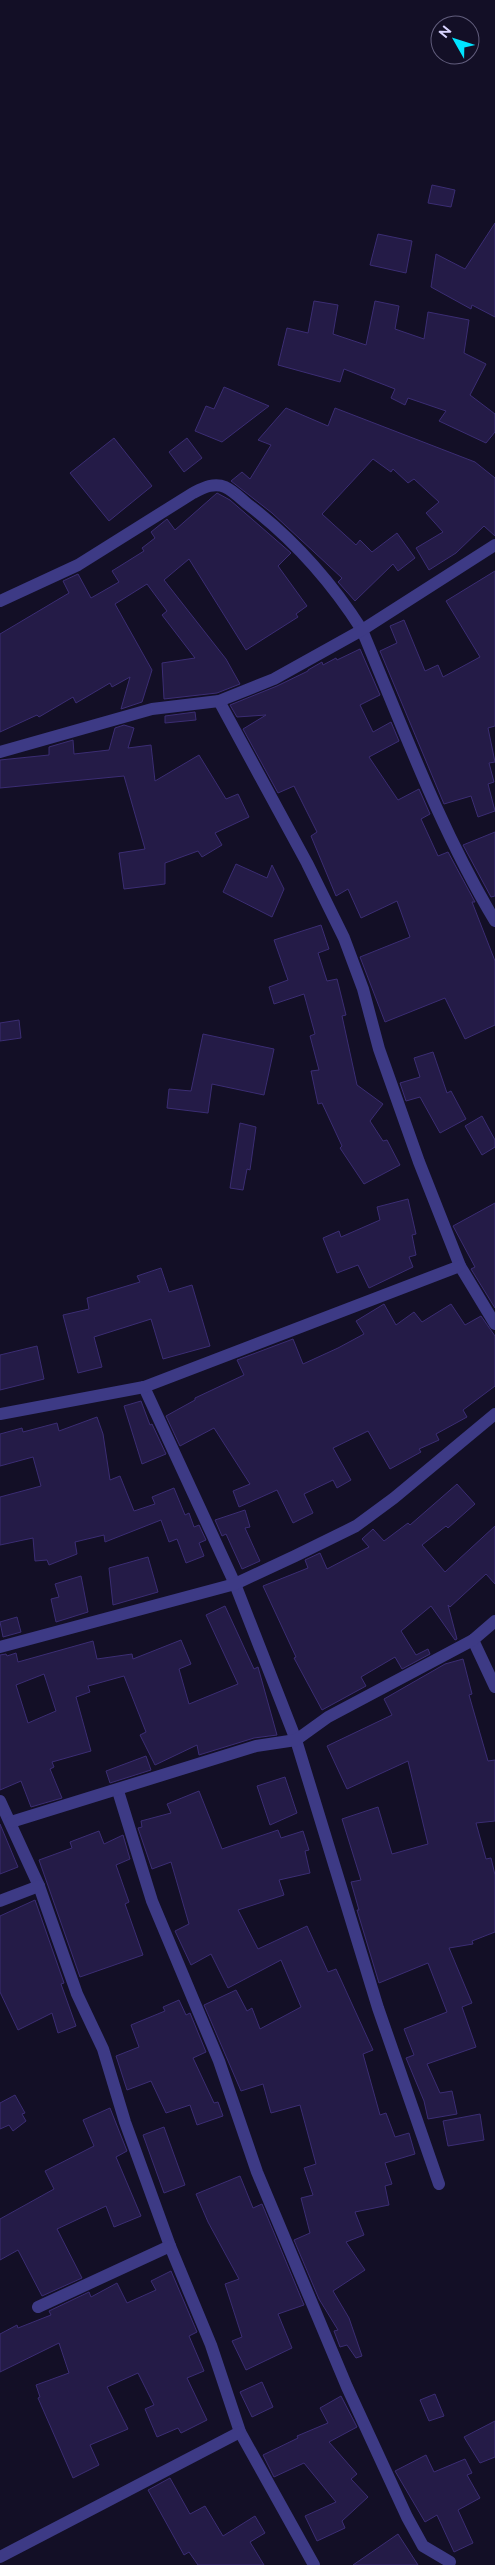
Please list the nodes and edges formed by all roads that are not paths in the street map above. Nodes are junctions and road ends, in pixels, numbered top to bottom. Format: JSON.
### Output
{"nodes":[{"id":1,"x":495,"y":545,"type":"edge"},
{"id":2,"x":0,"y":601,"type":"edge"},
{"id":3,"x":362,"y":630,"type":"junction"},
{"id":4,"x":219,"y":701,"type":"junction"},
{"id":5,"x":0,"y":752,"type":"edge"},
{"id":6,"x":495,"y":921,"type":"edge"},
{"id":7,"x":460,"y":1266,"type":"junction"},
{"id":8,"x":495,"y":1324,"type":"edge"},
{"id":9,"x":144,"y":1387,"type":"junction"},
{"id":10,"x":0,"y":1414,"type":"edge"},
{"id":11,"x":495,"y":1414,"type":"edge"},
{"id":12,"x":235,"y":1584,"type":"junction"},
{"id":13,"x":495,"y":1620,"type":"edge"},
{"id":14,"x":474,"y":1640,"type":"junction"},
{"id":15,"x":0,"y":1648,"type":"edge"},
{"id":16,"x":495,"y":1687,"type":"edge"},
{"id":17,"x":296,"y":1740,"type":"junction"},
{"id":18,"x":118,"y":1791,"type":"junction"},
{"id":19,"x":0,"y":1801,"type":"edge"},
{"id":20,"x":11,"y":1822,"type":"junction"},
{"id":21,"x":39,"y":1886,"type":"junction"},
{"id":22,"x":0,"y":1901,"type":"edge"},
{"id":23,"x":439,"y":2184,"type":"dead end"},
{"id":24,"x":170,"y":2246,"type":"junction"},
{"id":25,"x":38,"y":2308,"type":"dead end"},
{"id":26,"x":240,"y":2432,"type":"junction"},
{"id":27,"x":0,"y":2557,"type":"edge"},
{"id":28,"x":450,"y":2562,"type":"dead end"},
{"id":29,"x":314,"y":2565,"type":"edge"}],
"edges":[{"from":1,"to":3,"type":"street"},
{"from":2,"to":3,"type":"street"},
{"from":3,"to":4,"type":"street"},
{"from":3,"to":6,"type":"street"},
{"from":4,"to":5,"type":"street"},
{"from":4,"to":7,"type":"street"},
{"from":7,"to":8,"type":"street"},
{"from":7,"to":9,"type":"street"},
{"from":9,"to":10,"type":"street"},
{"from":9,"to":12,"type":"street"},
{"from":11,"to":12,"type":"street"},
{"from":12,"to":15,"type":"street"},
{"from":12,"to":17,"type":"street"},
{"from":13,"to":14,"type":"street"},
{"from":14,"to":16,"type":"street"},
{"from":14,"to":17,"type":"street"},
{"from":17,"to":18,"type":"street"},
{"from":17,"to":23,"type":"street"},
{"from":18,"to":20,"type":"street"},
{"from":18,"to":28,"type":"street"},
{"from":19,"to":20,"type":"street"},
{"from":20,"to":21,"type":"street"},
{"from":21,"to":22,"type":"street"},
{"from":21,"to":24,"type":"street"},
{"from":24,"to":25,"type":"street"},
{"from":24,"to":26,"type":"street"},
{"from":26,"to":27,"type":"street"},
{"from":26,"to":29,"type":"street"}]}
